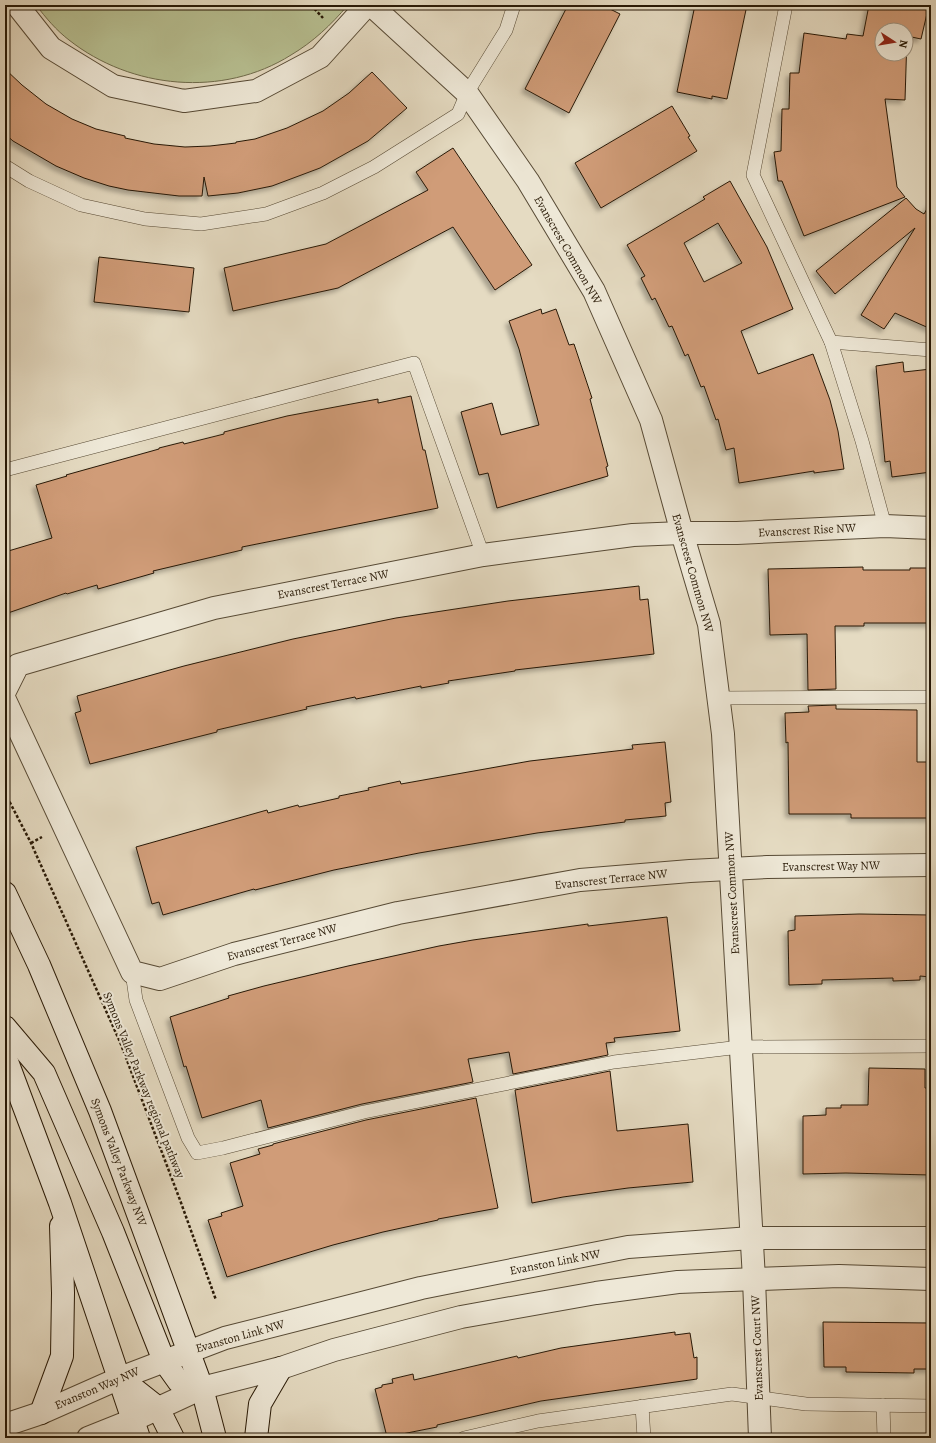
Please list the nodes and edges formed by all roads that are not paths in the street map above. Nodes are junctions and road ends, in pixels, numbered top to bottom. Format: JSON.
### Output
{"nodes":[{"id":1,"x":17,"y":5,"type":"edge"},
{"id":2,"x":367,"y":5,"type":"edge"},
{"id":3,"x":371,"y":5,"type":"edge"},
{"id":4,"x":514,"y":5,"type":"edge"},
{"id":5,"x":786,"y":5,"type":"edge"},
{"id":6,"x":467,"y":93,"type":"junction"},
{"id":7,"x":5,"y":166,"type":"edge"},
{"id":8,"x":831,"y":342,"type":"junction"},
{"id":9,"x":931,"y":350,"type":"edge"},
{"id":10,"x":5,"y":470,"type":"edge"},
{"id":11,"x":885,"y":526,"type":"junction"},
{"id":12,"x":931,"y":528,"type":"edge"},
{"id":13,"x":682,"y":533,"type":"junction"},
{"id":14,"x":483,"y":555,"type":"junction"},
{"id":15,"x":5,"y":691,"type":"edge"},
{"id":16,"x":931,"y":697,"type":"edge"},
{"id":17,"x":719,"y":698,"type":"junction"},
{"id":18,"x":5,"y":700,"type":"edge"},
{"id":19,"x":931,"y":865,"type":"edge"},
{"id":20,"x":731,"y":869,"type":"junction"},
{"id":21,"x":5,"y":893,"type":"edge"},
{"id":22,"x":132,"y":972,"type":"junction"},
{"id":23,"x":5,"y":1027,"type":"edge"},
{"id":24,"x":931,"y":1046,"type":"edge"},
{"id":25,"x":740,"y":1047,"type":"junction"},
{"id":26,"x":5,"y":1056,"type":"edge"},
{"id":27,"x":60,"y":1203,"type":"junction"},
{"id":28,"x":931,"y":1238,"type":"edge"},
{"id":29,"x":752,"y":1258,"type":"junction"},
{"id":30,"x":931,"y":1279,"type":"edge"},
{"id":31,"x":189,"y":1351,"type":"junction"},
{"id":32,"x":164,"y":1361,"type":"junction"},
{"id":33,"x":281,"y":1368,"type":"junction"},
{"id":34,"x":120,"y":1378,"type":"junction"},
{"id":35,"x":202,"y":1388,"type":"junction"},
{"id":36,"x":759,"y":1398,"type":"junction"},
{"id":37,"x":883,"y":1405,"type":"junction"},
{"id":38,"x":642,"y":1406,"type":"junction"},
{"id":39,"x":931,"y":1406,"type":"edge"},
{"id":40,"x":158,"y":1408,"type":"junction"},
{"id":41,"x":41,"y":1413,"type":"junction"},
{"id":42,"x":5,"y":1425,"type":"edge"},
{"id":43,"x":136,"y":1429,"type":"edge"},
{"id":44,"x":88,"y":1438,"type":"edge"},
{"id":45,"x":172,"y":1438,"type":"edge"},
{"id":46,"x":215,"y":1438,"type":"edge"},
{"id":47,"x":256,"y":1438,"type":"edge"},
{"id":48,"x":464,"y":1438,"type":"edge"},
{"id":49,"x":644,"y":1438,"type":"edge"},
{"id":50,"x":760,"y":1438,"type":"edge"},
{"id":51,"x":884,"y":1438,"type":"edge"}],
"edges":[{"from":1,"to":2,"type":"street"},
{"from":3,"to":6,"type":"street","name":"Evanscrest Common NW"},
{"from":4,"to":6,"type":"lane"},
{"from":5,"to":8,"type":"lane"},
{"from":6,"to":7,"type":"lane"},
{"from":6,"to":13,"type":"street","name":"Evanscrest Common NW"},
{"from":8,"to":9,"type":"lane"},
{"from":8,"to":11,"type":"lane"},
{"from":10,"to":14,"type":"lane"},
{"from":11,"to":12,"type":"street","name":"Evanscrest Rise NW"},
{"from":11,"to":13,"type":"street","name":"Evanscrest Rise NW"},
{"from":13,"to":14,"type":"street","name":"Evanscrest Terrace NW"},
{"from":13,"to":17,"type":"street","name":"Evanscrest Common NW"},
{"from":14,"to":15,"type":"street","name":"Evanscrest Terrace NW"},
{"from":16,"to":17,"type":"lane"},
{"from":17,"to":20,"type":"street","name":"Evanscrest Common NW"},
{"from":18,"to":22,"type":"street"},
{"from":19,"to":20,"type":"street","name":"Evanscrest Way NW"},
{"from":20,"to":22,"type":"street","name":"Evanscrest Terrace NW"},
{"from":20,"to":25,"type":"street","name":"Evanscrest Common NW"},
{"from":21,"to":31,"type":"street","name":"Symons Valley Parkway NW"},
{"from":22,"to":25,"type":"lane"},
{"from":23,"to":32,"type":"street"},
{"from":24,"to":25,"type":"lane"},
{"from":25,"to":29,"type":"street","name":"Evanscrest Common NW"},
{"from":26,"to":27,"type":"street"},
{"from":27,"to":34,"type":"street"},
{"from":27,"to":41,"type":"street"},
{"from":28,"to":29,"type":"street","name":"Evanston Link NW"},
{"from":29,"to":30,"type":"street","name":"Evanston Link NW"},
{"from":29,"to":31,"type":"street","name":"Evanston Link NW"},
{"from":29,"to":33,"type":"street","name":"Evanston Link NW"},
{"from":29,"to":36,"type":"street","name":"Evanscrest Court NW"},
{"from":31,"to":32,"type":"street","name":"Evanston Way NW"},
{"from":31,"to":35,"type":"street","name":"Symons Valley Parkway NW"},
{"from":32,"to":34,"type":"street","name":"Evanston Way NW"},
{"from":32,"to":35,"type":"street"},
{"from":33,"to":35,"type":"street","name":"Evanston Link NW"},
{"from":33,"to":47,"type":"street"},
{"from":34,"to":40,"type":"street"},
{"from":34,"to":41,"type":"street","name":"Evanston Way NW"},
{"from":34,"to":43,"type":"street"},
{"from":35,"to":40,"type":"street"},
{"from":35,"to":46,"type":"street","name":"Symons Valley Parkway NW"},
{"from":36,"to":37,"type":"lane"},
{"from":36,"to":38,"type":"lane"},
{"from":36,"to":50,"type":"street","name":"Evanscrest Court NW"},
{"from":37,"to":39,"type":"lane"},
{"from":37,"to":51,"type":"lane"},
{"from":38,"to":48,"type":"lane"},
{"from":38,"to":49,"type":"lane"},
{"from":40,"to":43,"type":"street"},
{"from":40,"to":45,"type":"street"},
{"from":41,"to":42,"type":"street","name":"Evanston Way NW"},
{"from":43,"to":44,"type":"street"}]}
